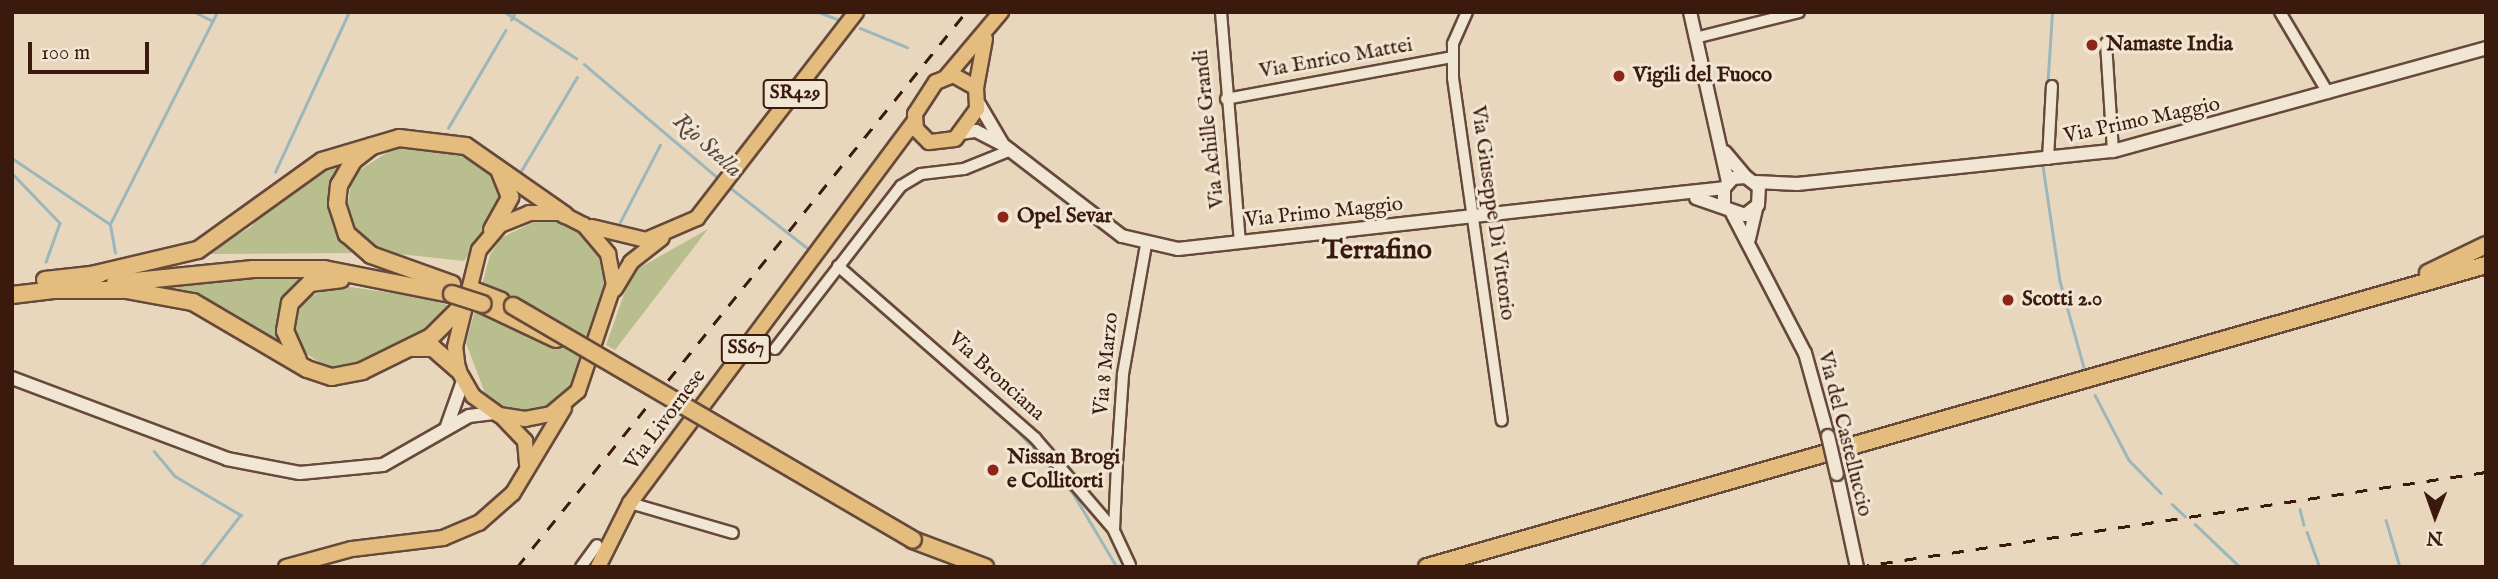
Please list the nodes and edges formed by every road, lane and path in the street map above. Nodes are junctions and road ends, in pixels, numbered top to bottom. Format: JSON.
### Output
{"nodes":[{"id":1,"x":856,"y":12,"type":"edge"},
{"id":2,"x":1001,"y":12,"type":"edge"},
{"id":3,"x":1221,"y":12,"type":"edge"},
{"id":4,"x":1467,"y":12,"type":"edge"},
{"id":5,"x":1689,"y":12,"type":"edge"},
{"id":6,"x":1799,"y":12,"type":"edge"},
{"id":7,"x":2280,"y":12,"type":"edge"},
{"id":8,"x":989,"y":29,"type":"junction"},
{"id":9,"x":1695,"y":37,"type":"junction"},
{"id":10,"x":2106,"y":43,"type":"dead end"},
{"id":11,"x":2486,"y":48,"type":"edge"},
{"id":12,"x":1452,"y":57,"type":"junction"},
{"id":13,"x":947,"y":76,"type":"junction"},
{"id":14,"x":2052,"y":86,"type":"dead end"},
{"id":15,"x":976,"y":88,"type":"junction"},
{"id":16,"x":2328,"y":93,"type":"junction"},
{"id":17,"x":1226,"y":99,"type":"junction"},
{"id":18,"x":979,"y":104,"type":"junction"},
{"id":19,"x":914,"y":122,"type":"junction"},
{"id":20,"x":961,"y":133,"type":"junction"},
{"id":21,"x":988,"y":137,"type":"junction"},
{"id":22,"x":391,"y":139,"type":"junction"},
{"id":23,"x":929,"y":142,"type":"junction"},
{"id":24,"x":1007,"y":147,"type":"junction"},
{"id":25,"x":1723,"y":149,"type":"junction"},
{"id":26,"x":2113,"y":151,"type":"junction"},
{"id":27,"x":898,"y":152,"type":"junction"},
{"id":28,"x":987,"y":155,"type":"junction"},
{"id":29,"x":2048,"y":159,"type":"junction"},
{"id":30,"x":490,"y":160,"type":"junction"},
{"id":31,"x":1751,"y":179,"type":"junction"},
{"id":32,"x":1797,"y":184,"type":"junction"},
{"id":33,"x":1726,"y":185,"type":"junction"},
{"id":34,"x":1681,"y":196,"type":"junction"},
{"id":35,"x":1758,"y":203,"type":"junction"},
{"id":36,"x":1728,"y":208,"type":"junction"},
{"id":37,"x":571,"y":217,"type":"junction"},
{"id":38,"x":1474,"y":218,"type":"junction"},
{"id":39,"x":492,"y":230,"type":"junction"},
{"id":40,"x":667,"y":235,"type":"junction"},
{"id":41,"x":1749,"y":239,"type":"junction"},
{"id":42,"x":1240,"y":242,"type":"junction"},
{"id":43,"x":1146,"y":245,"type":"junction"},
{"id":44,"x":2486,"y":245,"type":"edge"},
{"id":45,"x":2486,"y":265,"type":"edge"},
{"id":46,"x":838,"y":266,"type":"junction"},
{"id":47,"x":91,"y":275,"type":"junction"},
{"id":48,"x":2485,"y":275,"type":"edge"},
{"id":49,"x":412,"y":283,"type":"junction"},
{"id":50,"x":12,"y":284,"type":"edge"},
{"id":51,"x":52,"y":290,"type":"junction"},
{"id":52,"x":452,"y":291,"type":"junction"},
{"id":53,"x":613,"y":294,"type":"junction"},
{"id":54,"x":12,"y":295,"type":"edge"},
{"id":55,"x":2379,"y":296,"type":"junction"},
{"id":56,"x":404,"y":349,"type":"junction"},
{"id":57,"x":775,"y":349,"type":"dead end"},
{"id":58,"x":304,"y":367,"type":"junction"},
{"id":59,"x":461,"y":376,"type":"junction"},
{"id":60,"x":12,"y":378,"type":"edge"},
{"id":61,"x":567,"y":404,"type":"junction"},
{"id":62,"x":497,"y":414,"type":"junction"},
{"id":63,"x":1502,"y":421,"type":"dead end"},
{"id":64,"x":445,"y":429,"type":"junction"},
{"id":65,"x":527,"y":471,"type":"junction"},
{"id":66,"x":630,"y":503,"type":"junction"},
{"id":67,"x":1114,"y":530,"type":"junction"},
{"id":68,"x":733,"y":533,"type":"dead end"},
{"id":69,"x":912,"y":545,"type":"junction"},
{"id":70,"x":599,"y":559,"type":"edge"},
{"id":71,"x":1130,"y":565,"type":"edge"},
{"id":72,"x":286,"y":567,"type":"edge"},
{"id":73,"x":581,"y":567,"type":"edge"},
{"id":74,"x":953,"y":567,"type":"edge"},
{"id":75,"x":985,"y":567,"type":"edge"},
{"id":76,"x":1427,"y":567,"type":"edge"},
{"id":77,"x":1465,"y":567,"type":"edge"},
{"id":78,"x":1857,"y":567,"type":"edge"}],
"edges":[{"from":1,"to":40,"type":"main road","number":"SR429"},
{"from":2,"to":8,"type":"main road","name":"Via Livornese","number":"SS67"},
{"from":3,"to":17,"type":"street","name":"Via Achille Grandi"},
{"from":4,"to":12,"type":"street","name":"Via Giuseppe Di Vittorio"},
{"from":5,"to":9,"type":"main road"},
{"from":6,"to":9,"type":"street"},
{"from":7,"to":16,"type":"street"},
{"from":8,"to":13,"type":"main road","name":"Via Livornese","number":"SS67"},
{"from":8,"to":15,"type":"main road","name":"Via Livornese","number":"SS67"},
{"from":9,"to":25,"type":"main road"},
{"from":10,"to":26,"type":"street"},
{"from":11,"to":16,"type":"main road","name":"Via Primo Maggio"},
{"from":12,"to":17,"type":"street","name":"Via Enrico Mattei"},
{"from":12,"to":38,"type":"street","name":"Via Giuseppe Di Vittorio"},
{"from":13,"to":15,"type":"main road"},
{"from":13,"to":19,"type":"main road","name":"Via Livornese","number":"SS67"},
{"from":14,"to":29,"type":"street"},
{"from":15,"to":18,"type":"main road","name":"Via Livornese","number":"SS67"},
{"from":16,"to":26,"type":"main road","name":"Via Primo Maggio"},
{"from":17,"to":42,"type":"street","name":"Via Achille Grandi"},
{"from":18,"to":20,"type":"main road"},
{"from":18,"to":24,"type":"main road","name":"Via Primo Maggio"},
{"from":19,"to":23,"type":"main road"},
{"from":19,"to":27,"type":"main road","name":"Via Livornese","number":"SS67"},
{"from":20,"to":21,"type":"main road","name":"Via Primo Maggio"},
{"from":20,"to":23,"type":"main road"},
{"from":21,"to":24,"type":"main road","name":"Via Primo Maggio"},
{"from":21,"to":28,"type":"street"},
{"from":22,"to":30,"type":"highway"},
{"from":22,"to":47,"type":"highway"},
{"from":22,"to":52,"type":"highway"},
{"from":23,"to":27,"type":"main road"},
{"from":24,"to":28,"type":"street"},
{"from":24,"to":43,"type":"main road","name":"Via Primo Maggio"},
{"from":25,"to":31,"type":"main road"},
{"from":25,"to":33,"type":"main road"},
{"from":26,"to":29,"type":"main road","name":"Via Primo Maggio"},
{"from":27,"to":66,"type":"main road","name":"Via Livornese","number":"SS67"},
{"from":28,"to":46,"type":"street"},
{"from":29,"to":32,"type":"main road","name":"Via Primo Maggio"},
{"from":30,"to":37,"type":"highway"},
{"from":30,"to":39,"type":"highway"},
{"from":31,"to":32,"type":"main road","name":"Via Primo Maggio"},
{"from":31,"to":33,"type":"main road","name":"Via Primo Maggio"},
{"from":31,"to":35,"type":"main road"},
{"from":32,"to":35,"type":"main road","name":"Via Primo Maggio"},
{"from":33,"to":34,"type":"main road","name":"Via Primo Maggio"},
{"from":33,"to":36,"type":"main road"},
{"from":34,"to":36,"type":"main road","name":"Via Primo Maggio"},
{"from":34,"to":38,"type":"main road","name":"Via Primo Maggio"},
{"from":35,"to":36,"type":"main road","name":"Via Primo Maggio"},
{"from":35,"to":41,"type":"main road"},
{"from":36,"to":41,"type":"main road","name":"Via del Castelluccio"},
{"from":37,"to":39,"type":"main road"},
{"from":37,"to":40,"type":"main road","number":"SR429"},
{"from":37,"to":53,"type":"main road"},
{"from":38,"to":42,"type":"main road","name":"Via Primo Maggio"},
{"from":38,"to":63,"type":"street","name":"Via Giuseppe Di Vittorio"},
{"from":39,"to":52,"type":"main road"},
{"from":40,"to":53,"type":"main road","number":"SR429"},
{"from":41,"to":78,"type":"main road","name":"Via del Castelluccio","bridge":true},
{"from":42,"to":43,"type":"main road","name":"Via Primo Maggio"},
{"from":43,"to":67,"type":"street","name":"Via 8 Marzo"},
{"from":44,"to":55,"type":"highway"},
{"from":45,"to":55,"type":"highway"},
{"from":46,"to":57,"type":"street"},
{"from":46,"to":67,"type":"street","name":"Via Bronciana"},
{"from":47,"to":50,"type":"highway"},
{"from":47,"to":52,"type":"highway"},
{"from":48,"to":77,"type":"highway"},
{"from":49,"to":51,"type":"highway"},
{"from":49,"to":52,"type":"highway"},
{"from":49,"to":58,"type":"highway"},
{"from":51,"to":54,"type":"highway"},
{"from":51,"to":58,"type":"highway"},
{"from":52,"to":56,"type":"highway"},
{"from":52,"to":59,"type":"main road"},
{"from":52,"to":69,"type":"highway","bridge":true},
{"from":52,"to":69,"type":"highway","bridge":true},
{"from":53,"to":61,"type":"main road"},
{"from":55,"to":76,"type":"highway"},
{"from":56,"to":58,"type":"highway"},
{"from":56,"to":59,"type":"highway"},
{"from":59,"to":62,"type":"main road"},
{"from":59,"to":64,"type":"main road"},
{"from":60,"to":64,"type":"main road"},
{"from":61,"to":62,"type":"main road"},
{"from":61,"to":65,"type":"main road"},
{"from":62,"to":64,"type":"main road"},
{"from":62,"to":65,"type":"main road"},
{"from":65,"to":72,"type":"main road"},
{"from":66,"to":68,"type":"street"},
{"from":66,"to":70,"type":"main road","name":"Via Livornese","number":"SS67"},
{"from":67,"to":71,"type":"street"},
{"from":69,"to":74,"type":"highway"},
{"from":69,"to":75,"type":"highway"},
{"from":70,"to":73,"type":"street","name":"Via Livornese","number":"SS67"}]}
